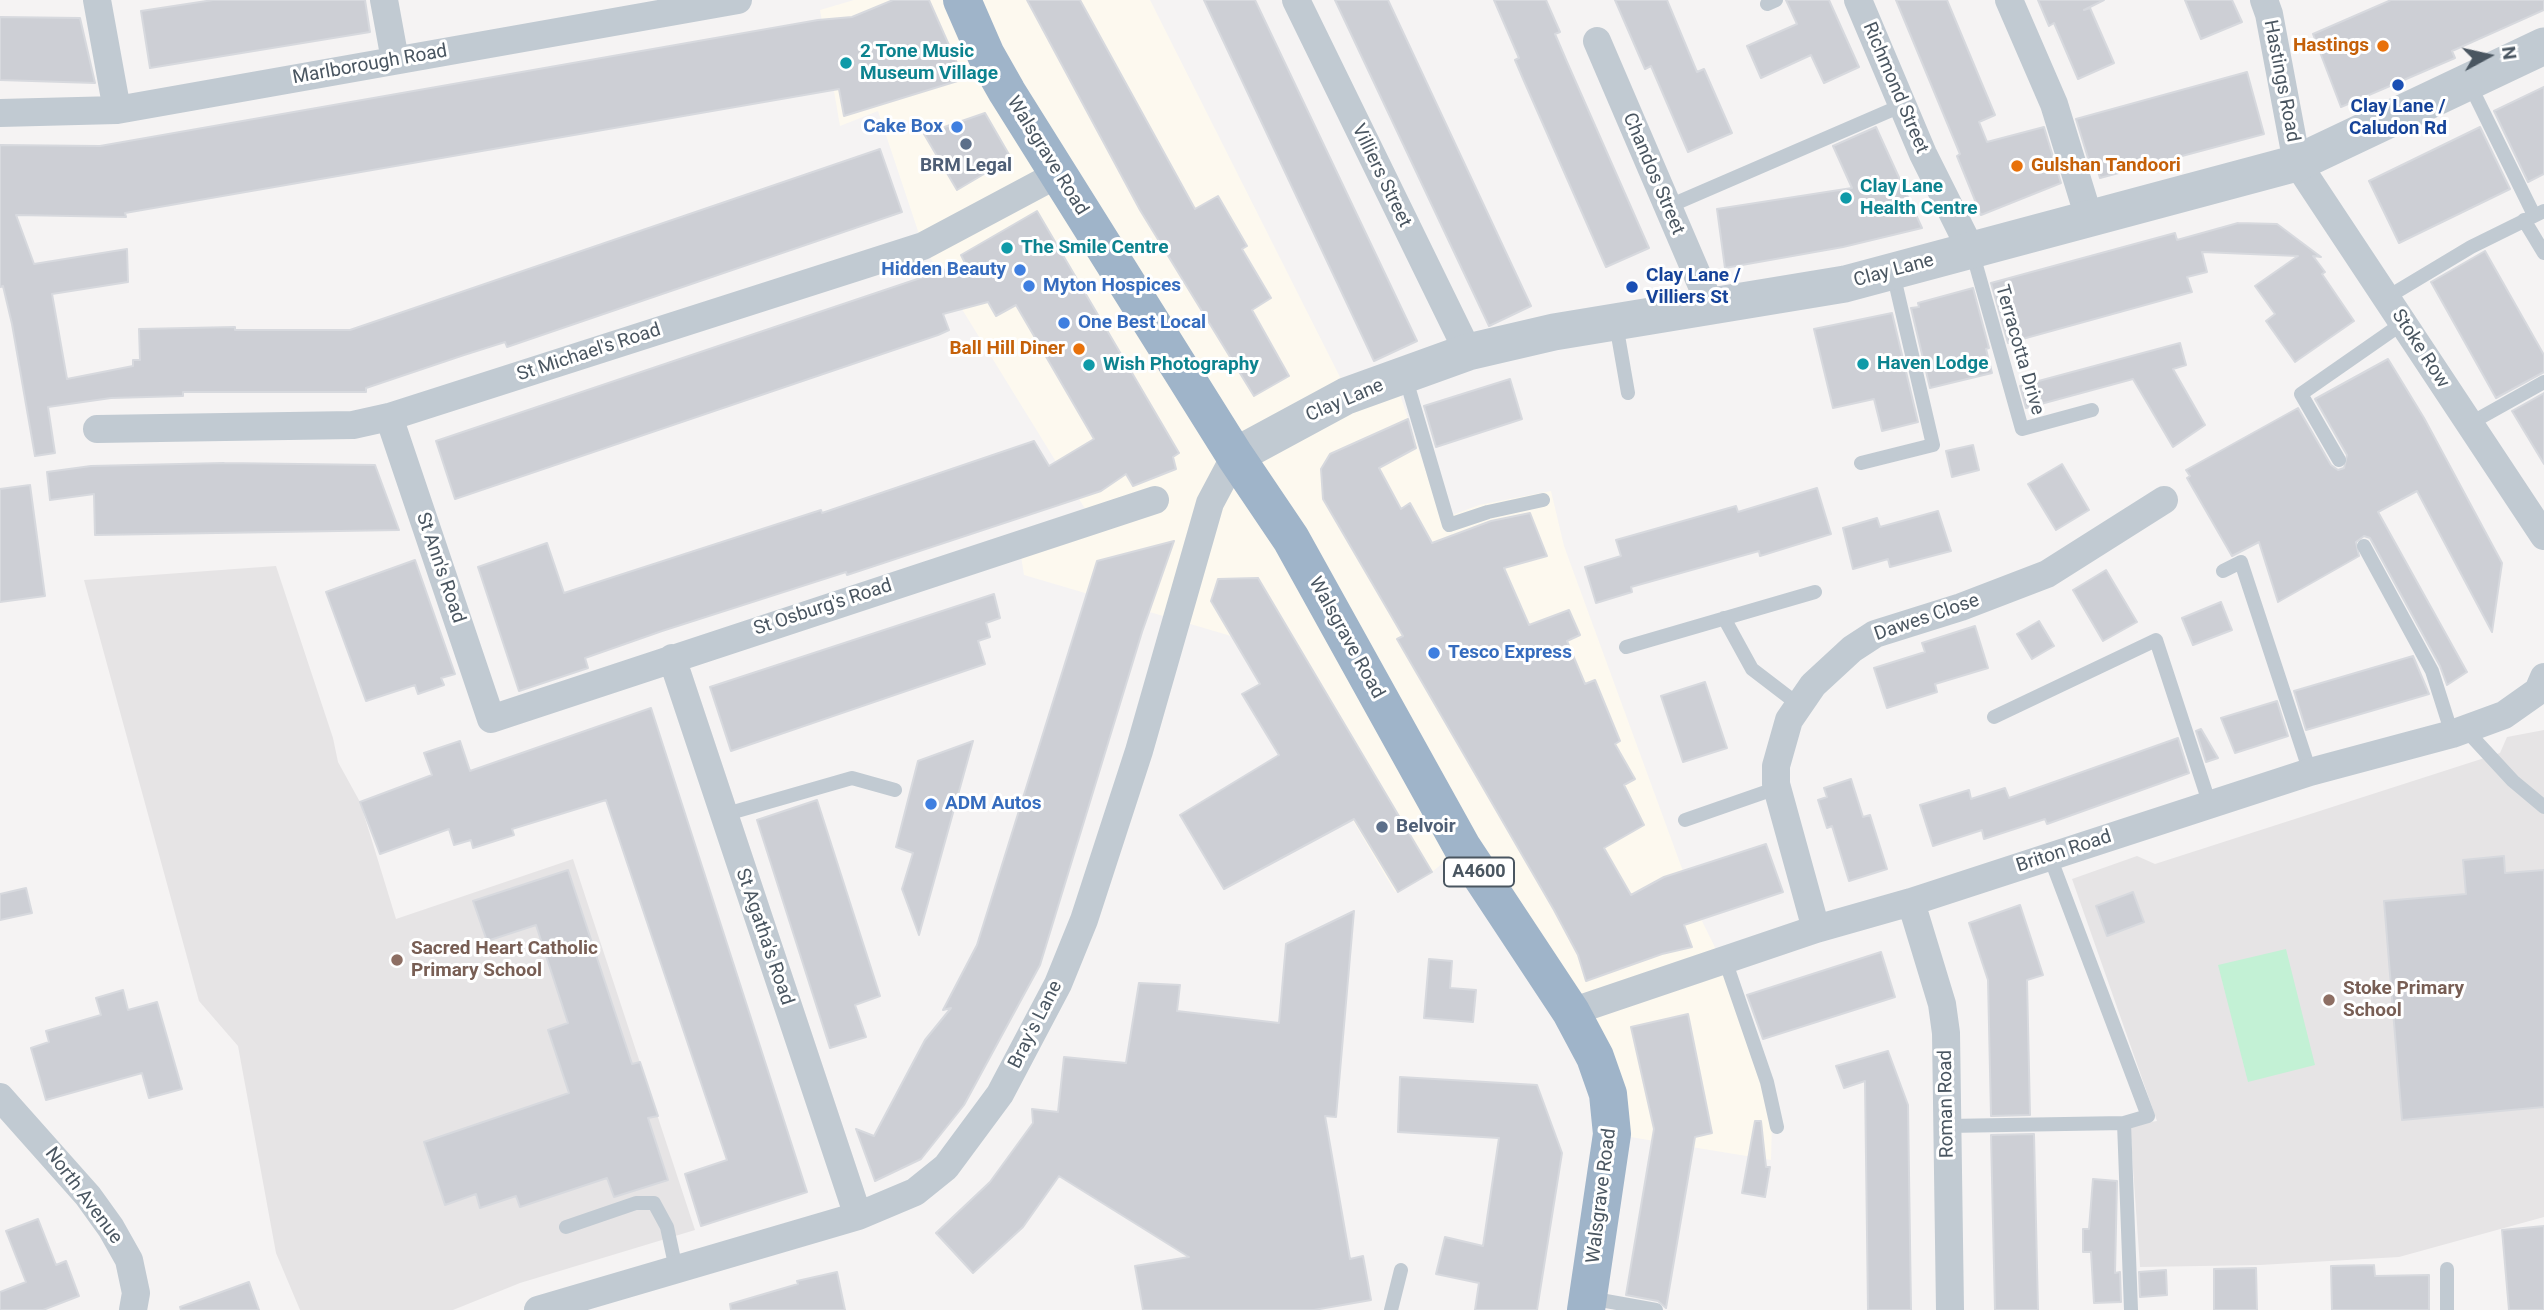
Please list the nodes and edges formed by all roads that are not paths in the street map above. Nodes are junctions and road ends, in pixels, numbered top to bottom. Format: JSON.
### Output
{"nodes":[{"id":1,"x":97,"y":0,"type":"edge"},
{"id":2,"x":384,"y":0,"type":"edge"},
{"id":3,"x":738,"y":0,"type":"edge"},
{"id":4,"x":962,"y":0,"type":"edge"},
{"id":5,"x":1296,"y":0,"type":"edge"},
{"id":6,"x":1858,"y":0,"type":"edge"},
{"id":7,"x":2009,"y":0,"type":"edge"},
{"id":8,"x":2263,"y":0,"type":"edge"},
{"id":9,"x":665,"y":6,"type":"edge"},
{"id":10,"x":1597,"y":41,"type":"dead end"},
{"id":11,"x":2544,"y":46,"type":"edge"},
{"id":12,"x":395,"y":60,"type":"junction"},
{"id":13,"x":2468,"y":80,"type":"junction"},
{"id":14,"x":1903,"y":105,"type":"junction"},
{"id":15,"x":117,"y":110,"type":"junction"},
{"id":16,"x":0,"y":113,"type":"edge"},
{"id":17,"x":2297,"y":163,"type":"junction"},
{"id":18,"x":1058,"y":174,"type":"junction"},
{"id":19,"x":1667,"y":207,"type":"junction"},
{"id":20,"x":2534,"y":215,"type":"edge"},
{"id":21,"x":2089,"y":218,"type":"junction"},
{"id":22,"x":1971,"y":250,"type":"junction"},
{"id":23,"x":2544,"y":253,"type":"edge"},
{"id":24,"x":1892,"y":271,"type":"junction"},
{"id":25,"x":2386,"y":298,"type":"junction"},
{"id":26,"x":1711,"y":307,"type":"junction"},
{"id":27,"x":1616,"y":322,"type":"junction"},
{"id":28,"x":2403,"y":323,"type":"junction"},
{"id":29,"x":1468,"y":352,"type":"junction"},
{"id":30,"x":1405,"y":376,"type":"junction"},
{"id":31,"x":2544,"y":382,"type":"edge"},
{"id":32,"x":1628,"y":393,"type":"dead end"},
{"id":33,"x":2092,"y":410,"type":"dead end"},
{"id":34,"x":389,"y":417,"type":"junction"},
{"id":35,"x":2469,"y":424,"type":"junction"},
{"id":36,"x":97,"y":429,"type":"dead end"},
{"id":37,"x":1235,"y":456,"type":"junction"},
{"id":38,"x":2339,"y":460,"type":"dead end"},
{"id":39,"x":1861,"y":463,"type":"dead end"},
{"id":40,"x":1155,"y":500,"type":"dead end"},
{"id":41,"x":1543,"y":500,"type":"dead end"},
{"id":42,"x":2164,"y":500,"type":"dead end"},
{"id":43,"x":2544,"y":536,"type":"edge"},
{"id":44,"x":2364,"y":546,"type":"dead end"},
{"id":45,"x":2223,"y":571,"type":"dead end"},
{"id":46,"x":1815,"y":592,"type":"dead end"},
{"id":47,"x":1724,"y":618,"type":"junction"},
{"id":48,"x":1626,"y":647,"type":"dead end"},
{"id":49,"x":672,"y":658,"type":"junction"},
{"id":50,"x":2544,"y":677,"type":"edge"},
{"id":51,"x":1799,"y":705,"type":"junction"},
{"id":52,"x":1994,"y":717,"type":"dead end"},
{"id":53,"x":491,"y":719,"type":"joint"},
{"id":54,"x":2458,"y":731,"type":"junction"},
{"id":55,"x":2310,"y":772,"type":"junction"},
{"id":56,"x":1777,"y":788,"type":"junction"},
{"id":57,"x":895,"y":790,"type":"dead end"},
{"id":58,"x":2210,"y":805,"type":"junction"},
{"id":59,"x":2544,"y":807,"type":"edge"},
{"id":60,"x":723,"y":815,"type":"junction"},
{"id":61,"x":1685,"y":820,"type":"dead end"},
{"id":62,"x":2050,"y":857,"type":"junction"},
{"id":63,"x":1911,"y":902,"type":"junction"},
{"id":64,"x":1816,"y":929,"type":"junction"},
{"id":65,"x":1725,"y":960,"type":"junction"},
{"id":66,"x":1571,"y":1012,"type":"junction"},
{"id":67,"x":0,"y":1097,"type":"edge"},
{"id":68,"x":2124,"y":1123,"type":"junction"},
{"id":69,"x":1947,"y":1126,"type":"junction"},
{"id":70,"x":1777,"y":1127,"type":"dead end"},
{"id":71,"x":858,"y":1216,"type":"junction"},
{"id":72,"x":566,"y":1227,"type":"dead end"},
{"id":73,"x":676,"y":1269,"type":"junction"},
{"id":74,"x":2447,"y":1269,"type":"dead end"},
{"id":75,"x":1401,"y":1270,"type":"dead end"},
{"id":76,"x":1587,"y":1304,"type":"edge"},
{"id":77,"x":134,"y":1310,"type":"edge"},
{"id":78,"x":538,"y":1310,"type":"edge"},
{"id":79,"x":1391,"y":1310,"type":"edge"},
{"id":80,"x":1656,"y":1310,"type":"edge"},
{"id":81,"x":1950,"y":1310,"type":"edge"},
{"id":82,"x":2131,"y":1310,"type":"edge"},
{"id":83,"x":2447,"y":1310,"type":"edge"}],
"edges":[{"from":1,"to":15,"type":"street"},
{"from":2,"to":12,"type":"street"},
{"from":3,"to":9,"type":"street","name":"Marlborough Road"},
{"from":4,"to":18,"type":"highway","name":"Walsgrave Road","number":"A4600"},
{"from":5,"to":29,"type":"street","name":"Villiers Street"},
{"from":6,"to":14,"type":"street","name":"Richmond Street"},
{"from":7,"to":21,"type":"street"},
{"from":8,"to":17,"type":"street","name":"Hastings Road"},
{"from":9,"to":12,"type":"street","name":"Marlborough Road"},
{"from":10,"to":19,"type":"street","name":"Chandos Street"},
{"from":11,"to":13,"type":"street","name":"Clay Lane"},
{"from":12,"to":15,"type":"street","name":"Marlborough Road"},
{"from":13,"to":17,"type":"street","name":"Clay Lane"},
{"from":13,"to":20,"type":"lane"},
{"from":14,"to":19,"type":"lane"},
{"from":14,"to":22,"type":"street","name":"Richmond Street"},
{"from":15,"to":16,"type":"street","name":"Marlborough Road"},
{"from":17,"to":21,"type":"street","name":"Clay Lane"},
{"from":17,"to":25,"type":"street","name":"Stoke Row"},
{"from":18,"to":34,"type":"street","name":"St Michael's Road"},
{"from":18,"to":37,"type":"highway","name":"Walsgrave Road","number":"A4600"},
{"from":19,"to":26,"type":"street","name":"Chandos Street"},
{"from":20,"to":23,"type":"lane"},
{"from":20,"to":25,"type":"lane"},
{"from":21,"to":22,"type":"street","name":"Clay Lane"},
{"from":22,"to":24,"type":"street","name":"Clay Lane"},
{"from":22,"to":33,"type":"lane","name":"Terracotta Drive"},
{"from":24,"to":26,"type":"street","name":"Clay Lane"},
{"from":24,"to":39,"type":"lane"},
{"from":25,"to":28,"type":"street","name":"Stoke Row"},
{"from":26,"to":27,"type":"street","name":"Clay Lane"},
{"from":27,"to":29,"type":"street","name":"Clay Lane"},
{"from":27,"to":32,"type":"lane"},
{"from":28,"to":35,"type":"street","name":"Stoke Row"},
{"from":28,"to":38,"type":"lane"},
{"from":29,"to":30,"type":"street","name":"Clay Lane"},
{"from":30,"to":37,"type":"street","name":"Clay Lane"},
{"from":30,"to":41,"type":"lane"},
{"from":31,"to":35,"type":"lane"},
{"from":34,"to":36,"type":"street","name":"St Michael's Road"},
{"from":34,"to":53,"type":"street","name":"St Ann's Road"},
{"from":35,"to":43,"type":"street","name":"Stoke Row"},
{"from":37,"to":66,"type":"highway","name":"Walsgrave Road","number":"A4600"},
{"from":37,"to":71,"type":"street","name":"Bray's Lane"},
{"from":40,"to":49,"type":"street","name":"St Osburg's Road"},
{"from":42,"to":51,"type":"street","name":"Dawes Close"},
{"from":44,"to":54,"type":"lane"},
{"from":45,"to":55,"type":"lane"},
{"from":46,"to":47,"type":"lane"},
{"from":47,"to":48,"type":"lane"},
{"from":47,"to":51,"type":"lane"},
{"from":49,"to":53,"type":"street","name":"St Osburg's Road"},
{"from":49,"to":60,"type":"street","name":"St Agatha's Road"},
{"from":50,"to":54,"type":"street","name":"Briton Road"},
{"from":51,"to":56,"type":"street","name":"Dawes Close"},
{"from":52,"to":58,"type":"lane"},
{"from":54,"to":55,"type":"street","name":"Briton Road"},
{"from":54,"to":59,"type":"lane"},
{"from":55,"to":58,"type":"street","name":"Briton Road"},
{"from":56,"to":61,"type":"lane"},
{"from":56,"to":64,"type":"street","name":"Dawes Close"},
{"from":57,"to":60,"type":"lane"},
{"from":58,"to":62,"type":"street","name":"Briton Road"},
{"from":60,"to":71,"type":"street","name":"St Agatha's Road"},
{"from":62,"to":63,"type":"street","name":"Briton Road"},
{"from":62,"to":68,"type":"lane"},
{"from":63,"to":64,"type":"street","name":"Briton Road"},
{"from":63,"to":69,"type":"street","name":"Roman Road"},
{"from":64,"to":65,"type":"street","name":"Briton Road"},
{"from":65,"to":66,"type":"street","name":"Briton Road"},
{"from":65,"to":70,"type":"lane"},
{"from":66,"to":76,"type":"highway","name":"Walsgrave Road","number":"A4600"},
{"from":67,"to":77,"type":"street","name":"North Avenue"},
{"from":68,"to":69,"type":"lane"},
{"from":68,"to":82,"type":"lane"},
{"from":69,"to":81,"type":"street","name":"Roman Road"},
{"from":71,"to":73,"type":"street","name":"Bray's Lane"},
{"from":72,"to":73,"type":"lane"},
{"from":73,"to":78,"type":"street","name":"Bray's Lane"},
{"from":74,"to":83,"type":"lane"},
{"from":75,"to":79,"type":"lane"},
{"from":76,"to":80,"type":"lane"}]}
